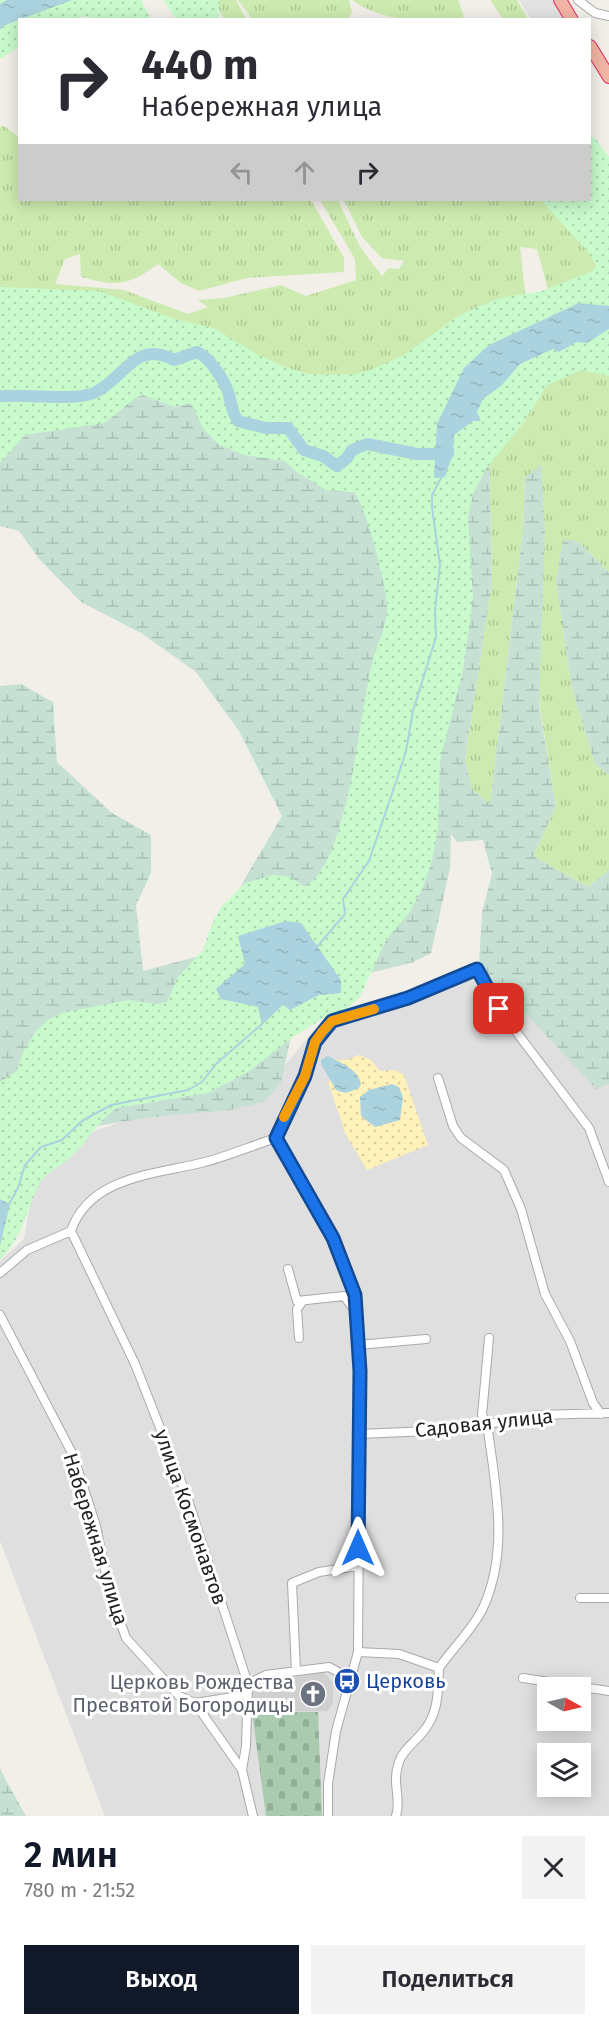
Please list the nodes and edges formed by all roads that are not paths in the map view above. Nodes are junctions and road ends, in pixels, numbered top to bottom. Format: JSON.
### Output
{"nodes":[{"id":1,"x":560,"y":0,"type":"edge"},
{"id":2,"x":578,"y":0,"type":"edge"},
{"id":3,"x":609,"y":16,"type":"edge"},
{"id":4,"x":571,"y":18,"type":"edge"},
{"id":5,"x":591,"y":48,"type":"edge"},
{"id":6,"x":609,"y":77,"type":"edge"},
{"id":7,"x":438,"y":1078,"type":"dead end"},
{"id":8,"x":276,"y":1138,"type":"junction"},
{"id":9,"x":609,"y":1182,"type":"edge"},
{"id":10,"x":71,"y":1231,"type":"junction"},
{"id":11,"x":288,"y":1269,"type":"dead end"},
{"id":12,"x":0,"y":1273,"type":"edge"},
{"id":13,"x":302,"y":1302,"type":"junction"},
{"id":14,"x":356,"y":1312,"type":"junction"},
{"id":15,"x":0,"y":1315,"type":"edge"},
{"id":16,"x":300,"y":1338,"type":"dead end"},
{"id":17,"x":489,"y":1338,"type":"dead end"},
{"id":18,"x":426,"y":1339,"type":"dead end"},
{"id":19,"x":358,"y":1345,"type":"junction"},
{"id":20,"x":605,"y":1413,"type":"edge"},
{"id":21,"x":487,"y":1423,"type":"junction"},
{"id":22,"x":358,"y":1434,"type":"junction"},
{"id":23,"x":358,"y":1566,"type":"junction"},
{"id":24,"x":580,"y":1598,"type":"dead end"},
{"id":25,"x":609,"y":1598,"type":"edge"},
{"id":26,"x":358,"y":1652,"type":"junction"},
{"id":27,"x":439,"y":1668,"type":"junction"},
{"id":28,"x":296,"y":1671,"type":"junction"},
{"id":29,"x":351,"y":1678,"type":"junction"},
{"id":30,"x":523,"y":1678,"type":"dead end"},
{"id":31,"x":248,"y":1684,"type":"junction"},
{"id":32,"x":609,"y":1691,"type":"edge"},
{"id":33,"x":195,"y":1703,"type":"junction"},
{"id":34,"x":242,"y":1770,"type":"junction"},
{"id":35,"x":253,"y":1816,"type":"edge"},
{"id":36,"x":328,"y":1816,"type":"edge"},
{"id":37,"x":397,"y":1816,"type":"edge"}],
"edges":[{"from":1,"to":4,"type":"highway"},
{"from":2,"to":3,"type":"street"},
{"from":5,"to":6,"type":"highway"},
{"from":7,"to":20,"type":"street"},
{"from":8,"to":9,"type":"street"},
{"from":8,"to":10,"type":"street"},
{"from":8,"to":14,"type":"street"},
{"from":10,"to":12,"type":"street"},
{"from":10,"to":31,"type":"street","name":"улица Космонавтов"},
{"from":11,"to":13,"type":"street"},
{"from":13,"to":14,"type":"street"},
{"from":13,"to":16,"type":"street"},
{"from":14,"to":19,"type":"street"},
{"from":15,"to":33,"type":"street","name":"Набережная улица"},
{"from":17,"to":21,"type":"street"},
{"from":18,"to":19,"type":"street"},
{"from":19,"to":22,"type":"street"},
{"from":20,"to":21,"type":"street","name":"Садовая улица"},
{"from":21,"to":22,"type":"street","name":"Садовая улица"},
{"from":21,"to":27,"type":"street"},
{"from":22,"to":23,"type":"street"},
{"from":23,"to":26,"type":"street"},
{"from":23,"to":28,"type":"street"},
{"from":24,"to":25,"type":"street"},
{"from":26,"to":27,"type":"street"},
{"from":26,"to":29,"type":"street"},
{"from":27,"to":37,"type":"street"},
{"from":28,"to":29,"type":"street"},
{"from":28,"to":31,"type":"street"},
{"from":29,"to":36,"type":"street"},
{"from":30,"to":32,"type":"street"},
{"from":31,"to":33,"type":"street"},
{"from":31,"to":34,"type":"street","name":"улица Космонавтов"},
{"from":33,"to":34,"type":"street","name":"Набережная улица"},
{"from":34,"to":35,"type":"street","name":"улица Космонавтов"}]}
